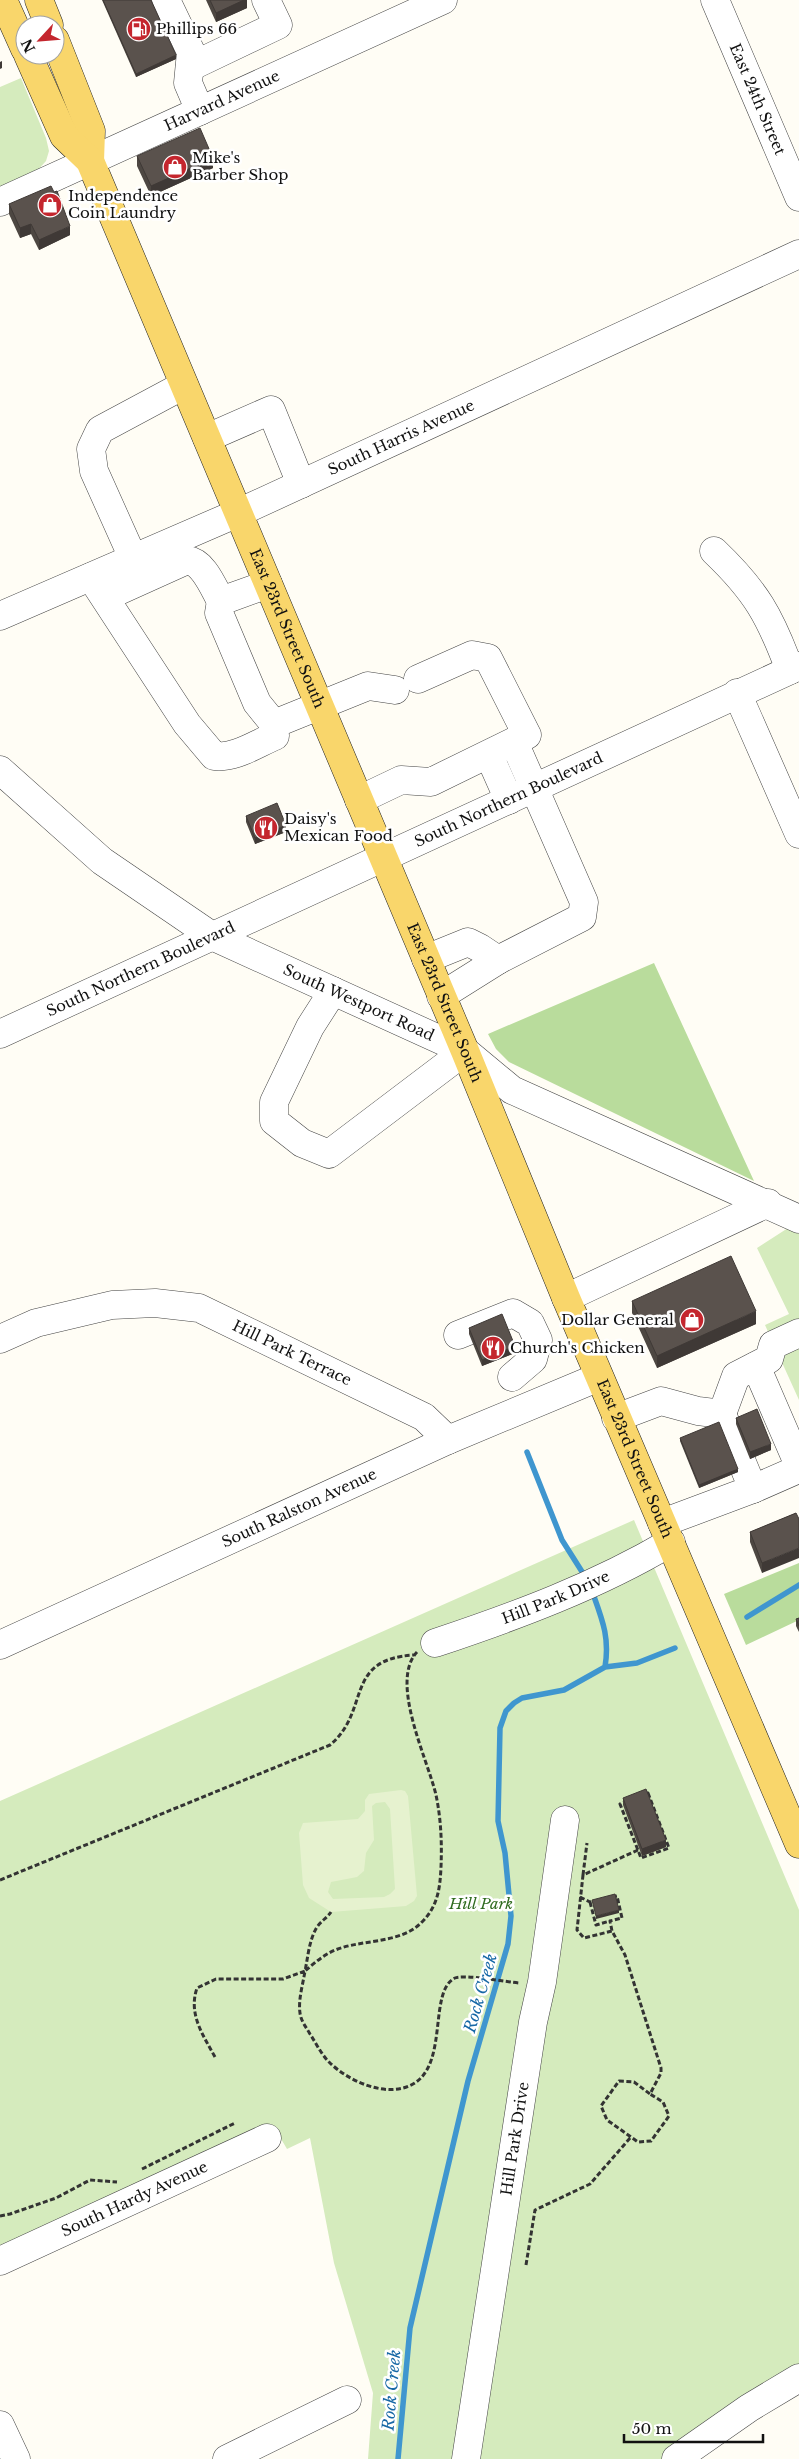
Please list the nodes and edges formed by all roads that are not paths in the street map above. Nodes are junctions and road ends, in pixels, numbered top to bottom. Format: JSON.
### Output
{"nodes":[{"id":1,"x":39,"y":0,"type":"edge"},
{"id":2,"x":166,"y":0,"type":"edge"},
{"id":3,"x":266,"y":0,"type":"edge"},
{"id":4,"x":442,"y":0,"type":"edge"},
{"id":5,"x":715,"y":0,"type":"edge"},
{"id":6,"x":3,"y":2,"type":"edge"},
{"id":7,"x":45,"y":15,"type":"edge"},
{"id":8,"x":15,"y":28,"type":"edge"},
{"id":9,"x":32,"y":65,"type":"edge"},
{"id":10,"x":65,"y":65,"type":"edge"},
{"id":11,"x":190,"y":67,"type":"junction"},
{"id":12,"x":200,"y":111,"type":"junction"},
{"id":13,"x":90,"y":161,"type":"junction"},
{"id":14,"x":799,"y":197,"type":"edge"},
{"id":15,"x":0,"y":202,"type":"edge"},
{"id":16,"x":799,"y":254,"type":"edge"},
{"id":17,"x":184,"y":385,"type":"junction"},
{"id":18,"x":206,"y":438,"type":"junction"},
{"id":19,"x":302,"y":484,"type":"junction"},
{"id":20,"x":238,"y":513,"type":"junction"},
{"id":21,"x":714,"y":551,"type":"dead end"},
{"id":22,"x":165,"y":557,"type":"junction"},
{"id":23,"x":133,"y":558,"type":"junction"},
{"id":24,"x":268,"y":584,"type":"junction"},
{"id":25,"x":98,"y":587,"type":"junction"},
{"id":26,"x":221,"y":601,"type":"junction"},
{"id":27,"x":0,"y":616,"type":"edge"},
{"id":28,"x":794,"y":668,"type":"edge"},
{"id":29,"x":737,"y":693,"type":"junction"},
{"id":30,"x":319,"y":706,"type":"junction"},
{"id":31,"x":274,"y":724,"type":"junction"},
{"id":32,"x":514,"y":742,"type":"junction"},
{"id":33,"x":489,"y":755,"type":"junction"},
{"id":34,"x":0,"y":770,"type":"edge"},
{"id":35,"x":535,"y":788,"type":"junction"},
{"id":36,"x":358,"y":800,"type":"junction"},
{"id":37,"x":509,"y":800,"type":"junction"},
{"id":38,"x":799,"y":834,"type":"edge"},
{"id":39,"x":384,"y":858,"type":"junction"},
{"id":40,"x":212,"y":936,"type":"junction"},
{"id":41,"x":426,"y":959,"type":"junction"},
{"id":42,"x":498,"y":960,"type":"junction"},
{"id":43,"x":333,"y":991,"type":"junction"},
{"id":44,"x":441,"y":996,"type":"junction"},
{"id":45,"x":0,"y":1034,"type":"edge"},
{"id":46,"x":465,"y":1052,"type":"junction"},
{"id":47,"x":768,"y":1203,"type":"junction"},
{"id":48,"x":799,"y":1219,"type":"edge"},
{"id":49,"x":517,"y":1297,"type":"dead end"},
{"id":50,"x":566,"y":1298,"type":"junction"},
{"id":51,"x":530,"y":1323,"type":"junction"},
{"id":52,"x":799,"y":1333,"type":"edge"},
{"id":53,"x":458,"y":1335,"type":"dead end"},
{"id":54,"x":0,"y":1339,"type":"edge"},
{"id":55,"x":756,"y":1366,"type":"junction"},
{"id":56,"x":599,"y":1377,"type":"junction"},
{"id":57,"x":512,"y":1378,"type":"dead end"},
{"id":58,"x":722,"y":1414,"type":"junction"},
{"id":59,"x":616,"y":1418,"type":"junction"},
{"id":60,"x":448,"y":1440,"type":"junction"},
{"id":61,"x":753,"y":1489,"type":"junction"},
{"id":62,"x":666,"y":1533,"type":"junction"},
{"id":63,"x":0,"y":1645,"type":"edge"},
{"id":64,"x":425,"y":1649,"type":"road end"},
{"id":65,"x":565,"y":1820,"type":"dead end"},
{"id":66,"x":799,"y":1844,"type":"edge"},
{"id":67,"x":268,"y":2138,"type":"dead end"},
{"id":68,"x":0,"y":2261,"type":"edge"},
{"id":69,"x":799,"y":2378,"type":"edge"},
{"id":70,"x":347,"y":2400,"type":"dead end"},
{"id":71,"x":0,"y":2425,"type":"edge"},
{"id":72,"x":16,"y":2459,"type":"edge"},
{"id":73,"x":227,"y":2459,"type":"edge"},
{"id":74,"x":466,"y":2459,"type":"edge"},
{"id":75,"x":676,"y":2459,"type":"edge"}],
"edges":[{"from":1,"to":7,"type":"main road"},
{"from":2,"to":11,"type":"street"},
{"from":3,"to":11,"type":"street"},
{"from":4,"to":12,"type":"street","name":"Harvard Avenue"},
{"from":5,"to":14,"type":"street","name":"East 24th Street"},
{"from":6,"to":8,"type":"main road"},
{"from":9,"to":13,"type":"main road","name":"East 23rd Street South"},
{"from":10,"to":13,"type":"main road","name":"East 23rd Street South"},
{"from":11,"to":12,"type":"street"},
{"from":12,"to":13,"type":"street","name":"Harvard Avenue"},
{"from":13,"to":15,"type":"street","name":"Harvard Avenue"},
{"from":13,"to":17,"type":"main road","name":"East 23rd Street South"},
{"from":16,"to":19,"type":"street","name":"South Harris Avenue"},
{"from":17,"to":18,"type":"main road","name":"East 23rd Street South"},
{"from":17,"to":23,"type":"street"},
{"from":18,"to":19,"type":"street"},
{"from":18,"to":20,"type":"main road","name":"East 23rd Street South"},
{"from":19,"to":20,"type":"street","name":"South Harris Avenue"},
{"from":20,"to":22,"type":"street","name":"South Harris Avenue"},
{"from":20,"to":24,"type":"main road","name":"East 23rd Street South"},
{"from":21,"to":28,"type":"street"},
{"from":22,"to":23,"type":"street","name":"South Harris Avenue"},
{"from":22,"to":25,"type":"street"},
{"from":22,"to":26,"type":"street"},
{"from":23,"to":25,"type":"street","name":"South Harris Avenue"},
{"from":24,"to":26,"type":"street"},
{"from":24,"to":30,"type":"main road","name":"East 23rd Street South"},
{"from":25,"to":27,"type":"street","name":"South Harris Avenue"},
{"from":25,"to":31,"type":"street"},
{"from":26,"to":31,"type":"street"},
{"from":28,"to":29,"type":"street","name":"South Northern Boulevard"},
{"from":29,"to":35,"type":"street","name":"South Northern Boulevard"},
{"from":29,"to":38,"type":"street"},
{"from":30,"to":31,"type":"street"},
{"from":30,"to":32,"type":"street"},
{"from":30,"to":36,"type":"main road","name":"East 23rd Street South"},
{"from":32,"to":33,"type":"street"},
{"from":32,"to":35,"type":"street"},
{"from":33,"to":36,"type":"street"},
{"from":33,"to":37,"type":"street"},
{"from":34,"to":40,"type":"street","name":"South Westport Road"},
{"from":35,"to":37,"type":"street","name":"South Northern Boulevard"},
{"from":35,"to":42,"type":"street"},
{"from":36,"to":39,"type":"main road","name":"East 23rd Street South"},
{"from":37,"to":39,"type":"street","name":"South Northern Boulevard"},
{"from":39,"to":40,"type":"street","name":"South Northern Boulevard"},
{"from":39,"to":41,"type":"main road","name":"East 23rd Street South"},
{"from":40,"to":43,"type":"street","name":"South Westport Road"},
{"from":40,"to":45,"type":"street","name":"South Northern Boulevard"},
{"from":41,"to":42,"type":"street"},
{"from":41,"to":44,"type":"main road","name":"East 23rd Street South"},
{"from":42,"to":44,"type":"street"},
{"from":43,"to":46,"type":"street","name":"South Westport Road"},
{"from":43,"to":46,"type":"street"},
{"from":44,"to":46,"type":"main road","name":"East 23rd Street South"},
{"from":46,"to":47,"type":"street","name":"South Westport Road"},
{"from":46,"to":50,"type":"main road","name":"East 23rd Street South"},
{"from":47,"to":48,"type":"street","name":"South Westport Road"},
{"from":47,"to":50,"type":"street"},
{"from":49,"to":51,"type":"street"},
{"from":50,"to":56,"type":"main road","name":"East 23rd Street South"},
{"from":51,"to":53,"type":"street"},
{"from":51,"to":57,"type":"street"},
{"from":52,"to":55,"type":"street"},
{"from":54,"to":60,"type":"street","name":"Hill Park Terrace"},
{"from":55,"to":58,"type":"street"},
{"from":55,"to":61,"type":"street","name":"Hill Park Drive"},
{"from":56,"to":59,"type":"main road","name":"East 23rd Street South"},
{"from":56,"to":60,"type":"street","name":"South Ralston Avenue"},
{"from":58,"to":59,"type":"street"},
{"from":58,"to":61,"type":"street"},
{"from":59,"to":62,"type":"main road","name":"East 23rd Street South"},
{"from":60,"to":63,"type":"street","name":"South Ralston Avenue"},
{"from":61,"to":62,"type":"street","name":"Hill Park Drive"},
{"from":62,"to":64,"type":"street","name":"Hill Park Drive"},
{"from":62,"to":66,"type":"main road","name":"East 23rd Street South"},
{"from":65,"to":74,"type":"street","name":"Hill Park Drive"},
{"from":67,"to":68,"type":"street","name":"South Hardy Avenue"},
{"from":69,"to":75,"type":"street"},
{"from":70,"to":73,"type":"street"},
{"from":71,"to":72,"type":"street"}]}
